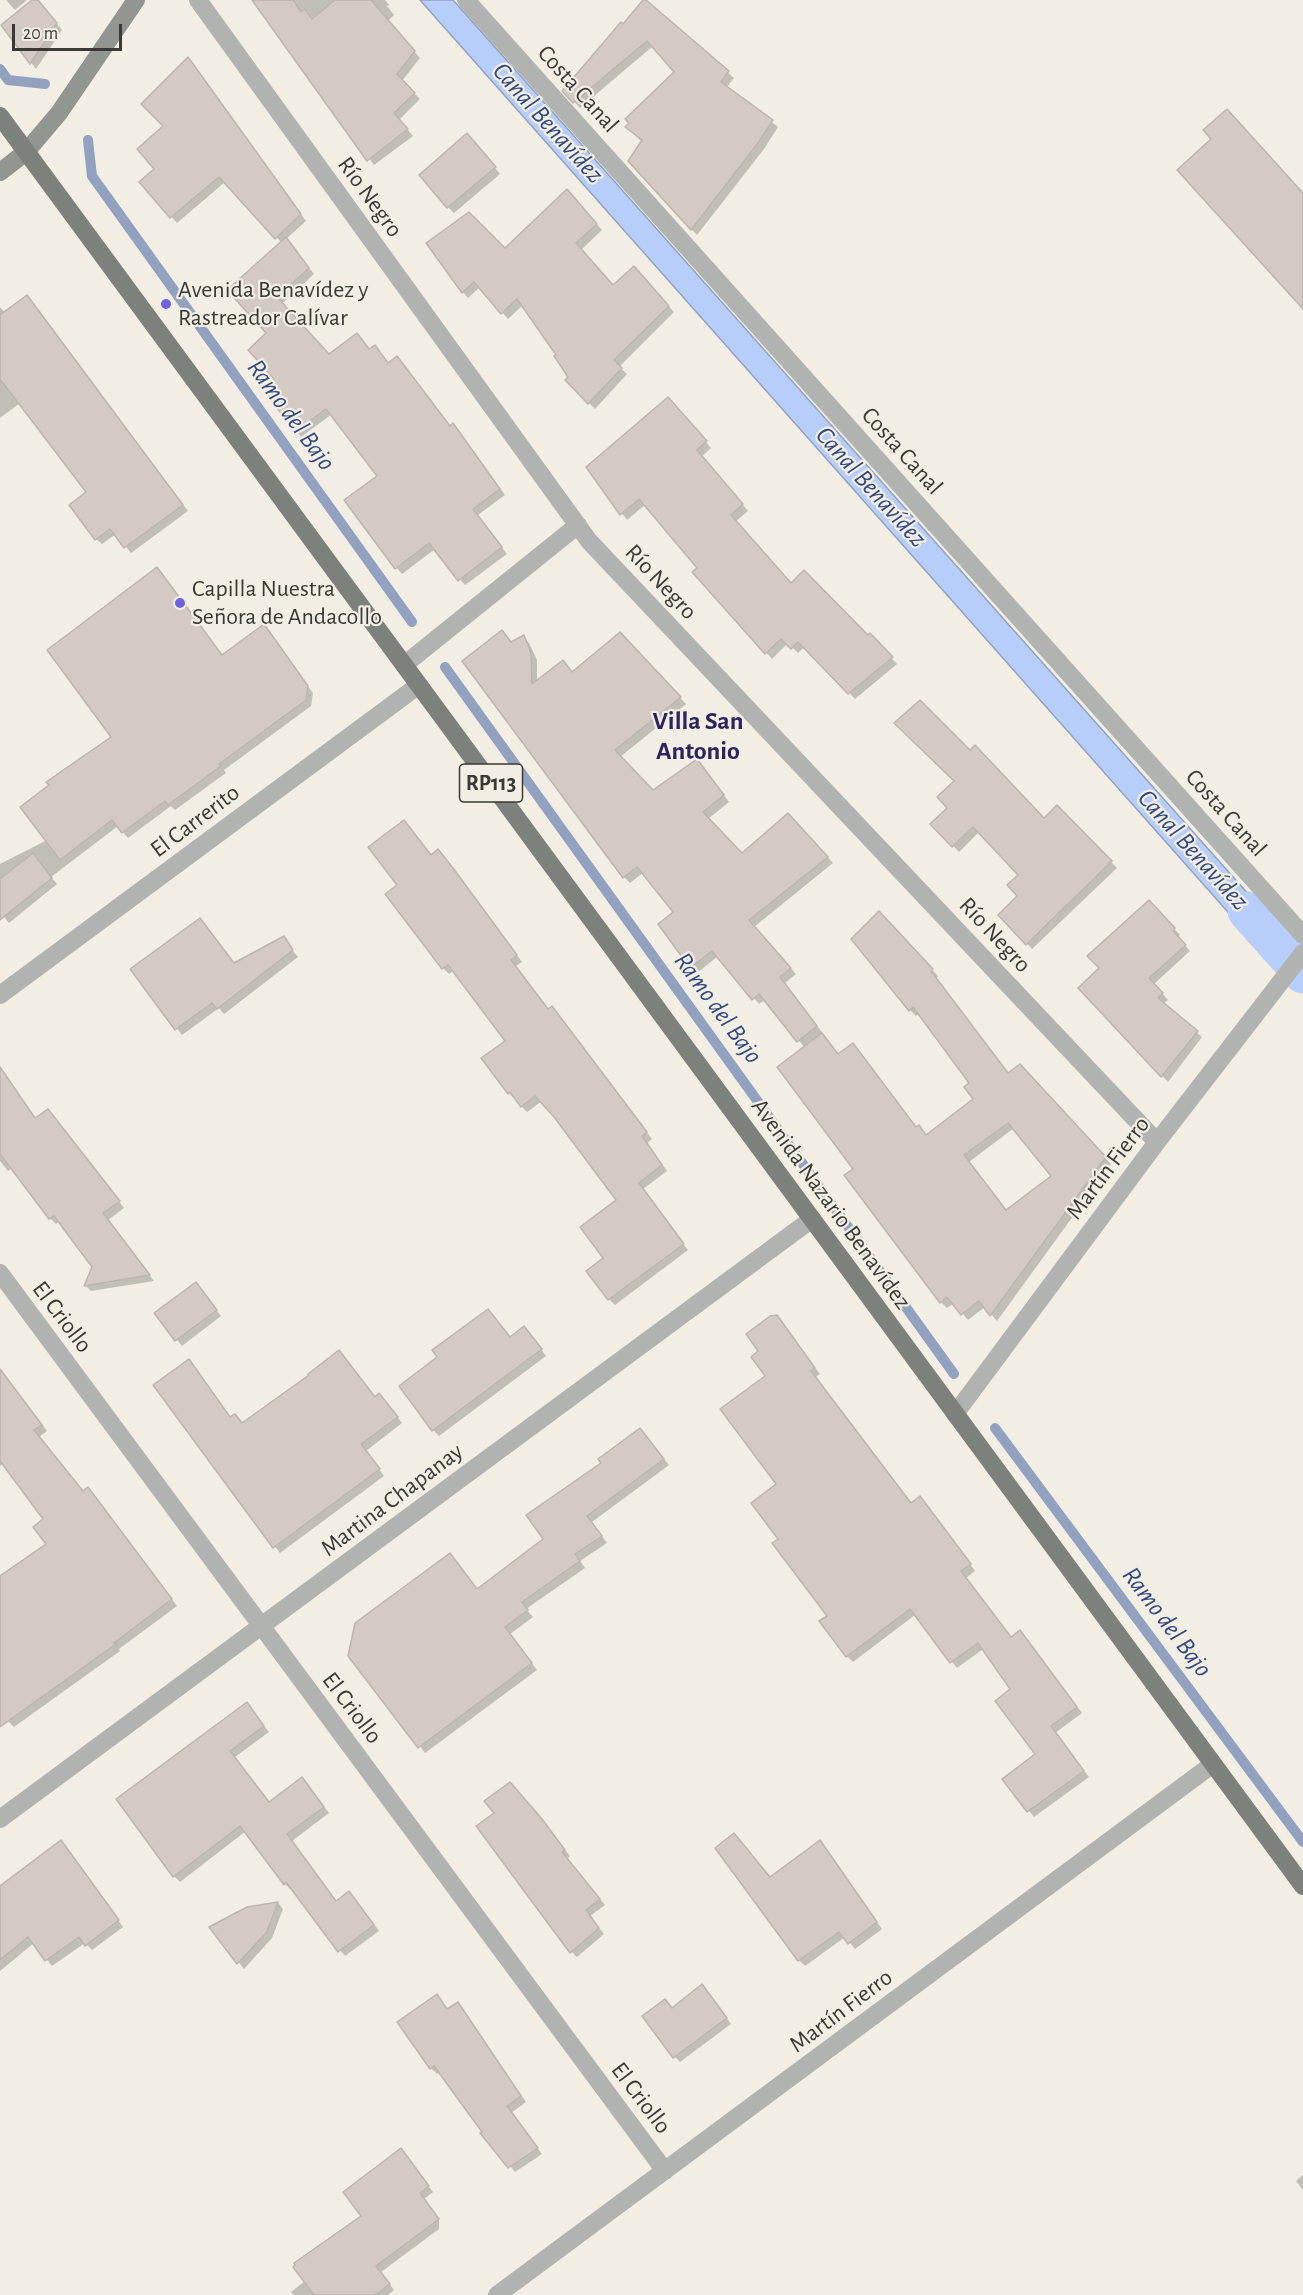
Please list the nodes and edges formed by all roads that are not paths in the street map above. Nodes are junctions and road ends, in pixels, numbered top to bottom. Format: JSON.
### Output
{"nodes":[{"id":1,"x":136,"y":0,"type":"edge"},
{"id":2,"x":198,"y":0,"type":"edge"},
{"id":3,"x":466,"y":0,"type":"edge"},
{"id":4,"x":0,"y":116,"type":"edge"},
{"id":5,"x":26,"y":152,"type":"junction"},
{"id":6,"x":0,"y":172,"type":"edge"},
{"id":7,"x":578,"y":525,"type":"junction"},
{"id":8,"x":404,"y":665,"type":"junction"},
{"id":9,"x":419,"y":685,"type":"junction"},
{"id":10,"x":1303,"y":935,"type":"edge"},
{"id":11,"x":1303,"y":954,"type":"edge"},
{"id":12,"x":0,"y":995,"type":"edge"},
{"id":13,"x":1157,"y":1142,"type":"junction"},
{"id":14,"x":812,"y":1219,"type":"junction"},
{"id":15,"x":0,"y":1273,"type":"edge"},
{"id":16,"x":955,"y":1414,"type":"junction"},
{"id":17,"x":262,"y":1626,"type":"junction"},
{"id":18,"x":1213,"y":1764,"type":"junction"},
{"id":19,"x":0,"y":1820,"type":"edge"},
{"id":20,"x":1303,"y":1886,"type":"edge"},
{"id":21,"x":665,"y":2171,"type":"junction"},
{"id":22,"x":497,"y":2295,"type":"edge"}],
"edges":[{"from":1,"to":5,"type":"main road"},
{"from":2,"to":7,"type":"street","name":"Río Negro"},
{"from":3,"to":10,"type":"street","name":"Costa Canal"},
{"from":4,"to":5,"type":"main road","name":"Avenida Nazario Benavídez","number":"RP113"},
{"from":5,"to":6,"type":"main road"},
{"from":5,"to":8,"type":"main road","name":"Avenida Nazario Benavídez","number":"RP113"},
{"from":7,"to":8,"type":"street"},
{"from":7,"to":13,"type":"street","name":"Río Negro"},
{"from":8,"to":9,"type":"main road","name":"Avenida Nazario Benavídez","number":"RP113"},
{"from":9,"to":12,"type":"street","name":"El Carrerito"},
{"from":9,"to":14,"type":"main road","name":"Avenida Nazario Benavídez","number":"RP113"},
{"from":11,"to":13,"type":"street","name":"Martín Fierro"},
{"from":13,"to":16,"type":"street","name":"Martín Fierro"},
{"from":14,"to":16,"type":"main road","name":"Avenida Nazario Benavídez","number":"RP113"},
{"from":14,"to":17,"type":"street","name":"Martina Chapanay"},
{"from":15,"to":17,"type":"street","name":"El Criollo"},
{"from":16,"to":18,"type":"main road","name":"Avenida Nazario Benavídez","number":"RP113"},
{"from":17,"to":19,"type":"street","name":"Martina Chapanay"},
{"from":17,"to":21,"type":"street","name":"El Criollo"},
{"from":18,"to":20,"type":"main road","name":"Avenida Nazario Benavídez","number":"RP113"},
{"from":18,"to":21,"type":"street","name":"Martín Fierro"},
{"from":21,"to":22,"type":"street","name":"Martín Fierro"}]}
